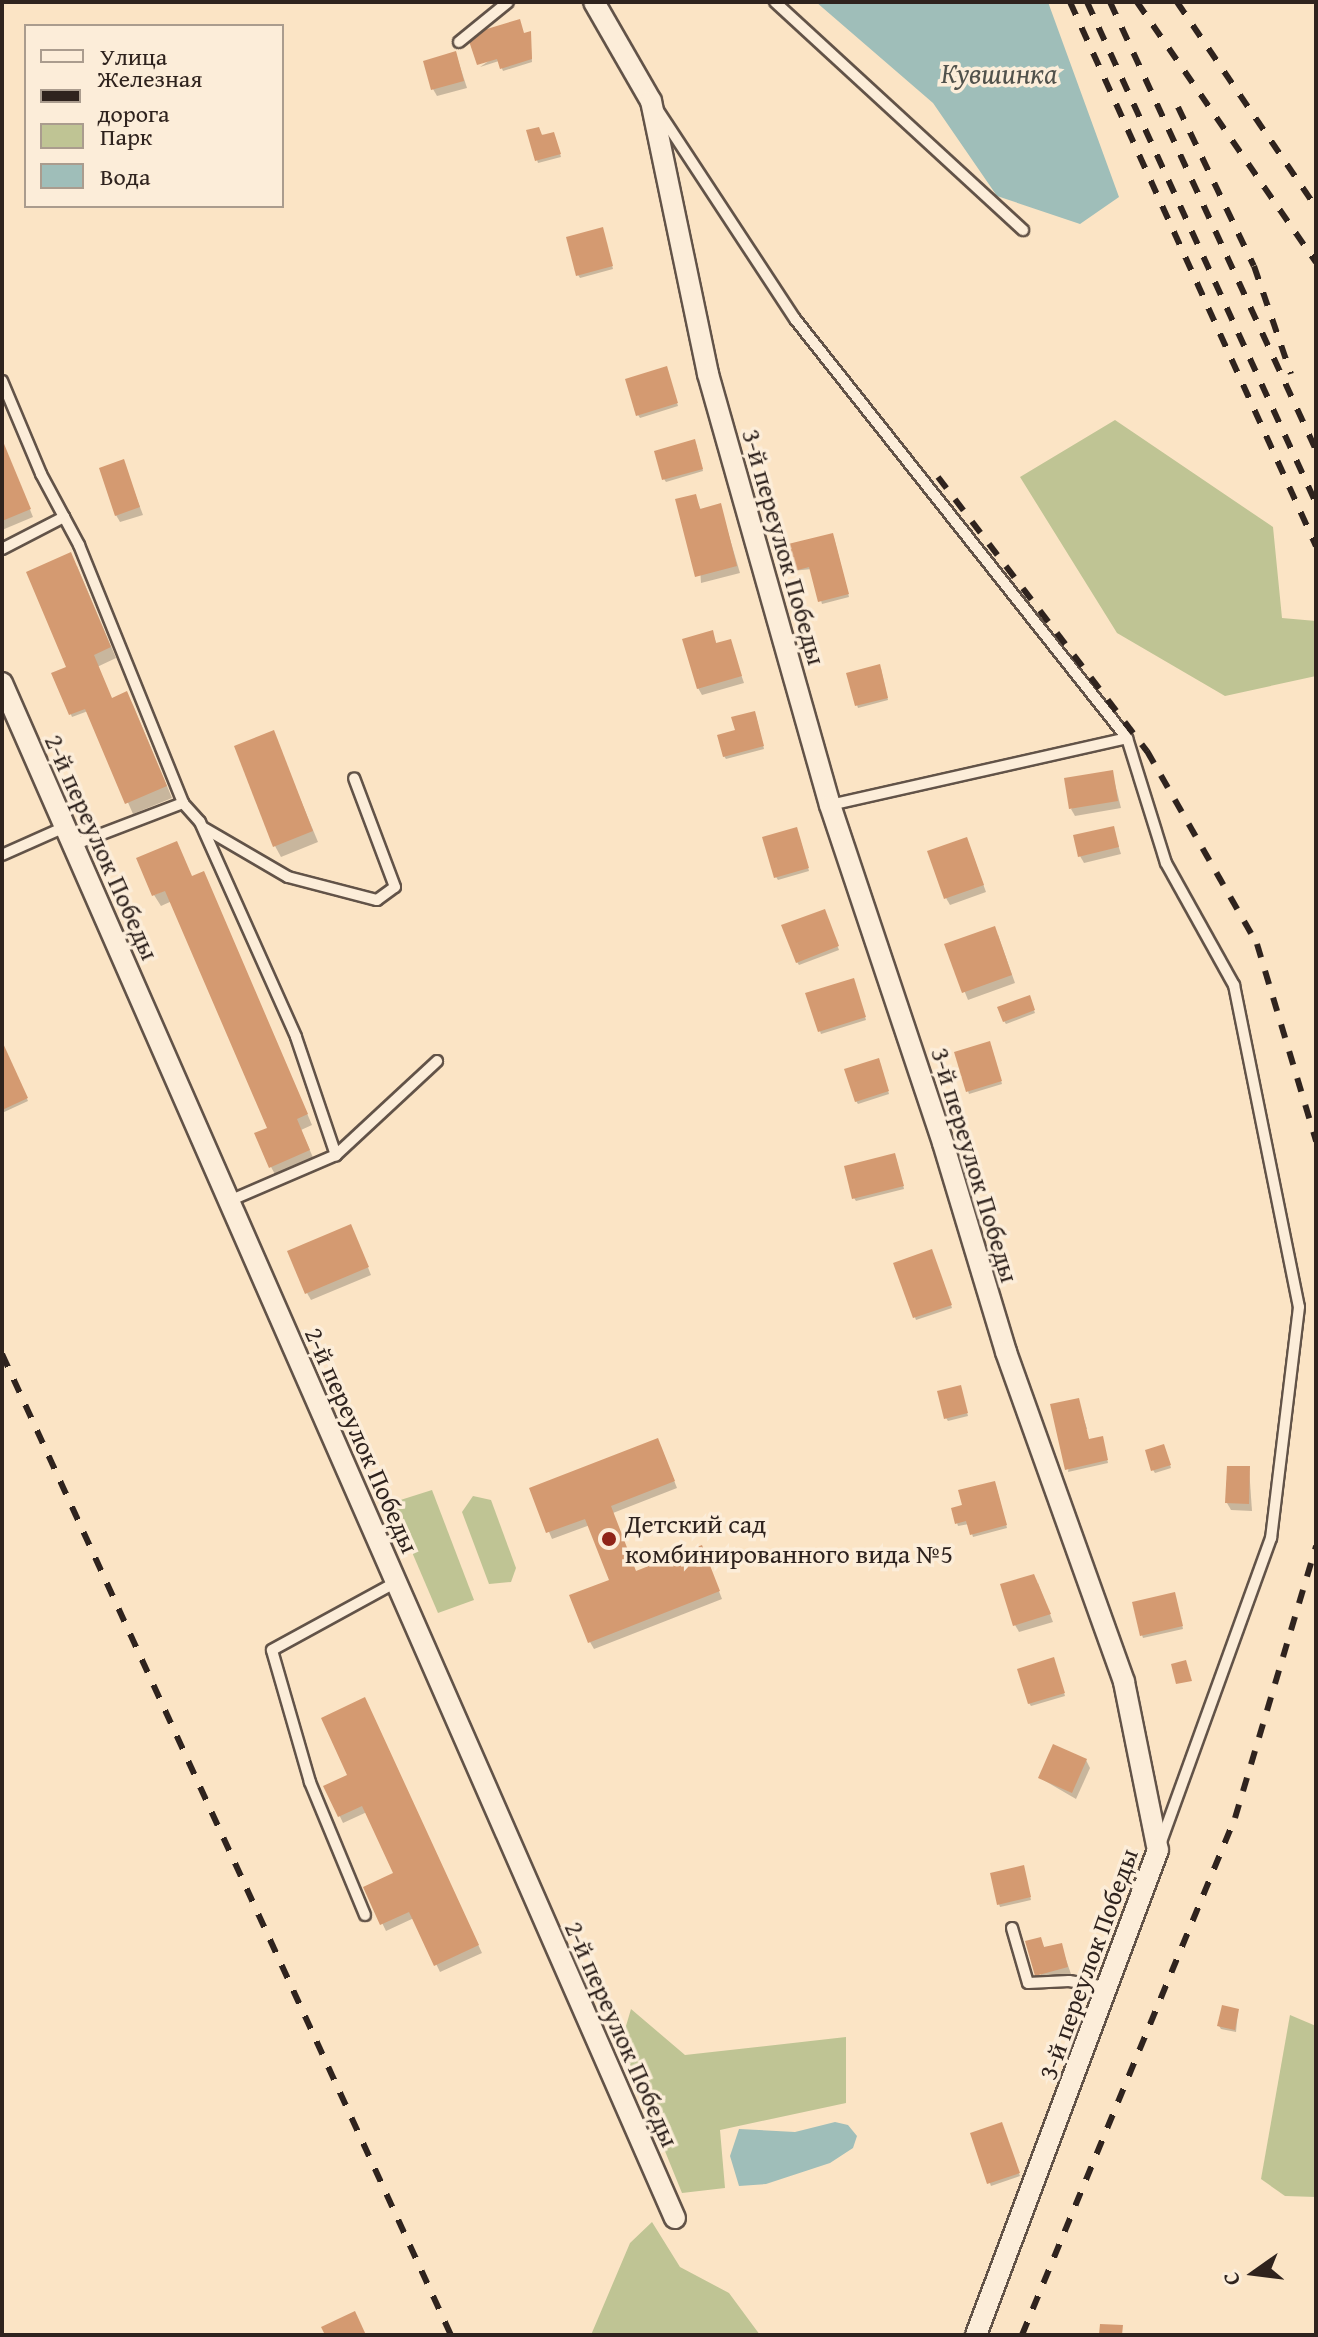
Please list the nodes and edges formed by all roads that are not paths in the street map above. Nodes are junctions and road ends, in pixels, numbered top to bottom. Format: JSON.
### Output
{"nodes":[{"id":1,"x":508,"y":2,"type":"edge"},
{"id":2,"x":594,"y":2,"type":"edge"},
{"id":3,"x":775,"y":2,"type":"edge"},
{"id":4,"x":459,"y":42,"type":"dead end"},
{"id":5,"x":651,"y":101,"type":"junction"},
{"id":6,"x":1023,"y":230,"type":"dead end"},
{"id":7,"x":2,"y":381,"type":"edge"},
{"id":8,"x":64,"y":517,"type":"junction"},
{"id":9,"x":2,"y":549,"type":"edge"},
{"id":10,"x":2,"y":683,"type":"edge"},
{"id":11,"x":1127,"y":738,"type":"junction"},
{"id":12,"x":354,"y":778,"type":"dead end"},
{"id":13,"x":183,"y":803,"type":"junction"},
{"id":14,"x":830,"y":805,"type":"junction"},
{"id":15,"x":203,"y":827,"type":"junction"},
{"id":16,"x":69,"y":836,"type":"junction"},
{"id":17,"x":2,"y":855,"type":"edge"},
{"id":18,"x":437,"y":1061,"type":"dead end"},
{"id":19,"x":336,"y":1155,"type":"junction"},
{"id":20,"x":229,"y":1201,"type":"junction"},
{"id":21,"x":396,"y":1582,"type":"junction"},
{"id":22,"x":1158,"y":1850,"type":"junction"},
{"id":23,"x":365,"y":1915,"type":"dead end"},
{"id":24,"x":1012,"y":1928,"type":"dead end"},
{"id":25,"x":1109,"y":1987,"type":"junction"},
{"id":26,"x":675,"y":2218,"type":"dead end"},
{"id":27,"x":976,"y":2335,"type":"edge"}],
"edges":[{"from":1,"to":4,"type":"lane"},
{"from":2,"to":5,"type":"street","name":"3-й переулок Победы"},
{"from":3,"to":6,"type":"lane"},
{"from":5,"to":11,"type":"lane"},
{"from":5,"to":14,"type":"street","name":"3-й переулок Победы"},
{"from":7,"to":8,"type":"lane"},
{"from":8,"to":9,"type":"lane"},
{"from":8,"to":13,"type":"lane"},
{"from":10,"to":16,"type":"street","name":"2-й переулок Победы"},
{"from":11,"to":14,"type":"lane"},
{"from":11,"to":22,"type":"lane"},
{"from":12,"to":15,"type":"lane"},
{"from":13,"to":15,"type":"lane"},
{"from":13,"to":16,"type":"lane"},
{"from":14,"to":22,"type":"street","name":"3-й переулок Победы"},
{"from":15,"to":19,"type":"lane"},
{"from":16,"to":17,"type":"lane"},
{"from":16,"to":20,"type":"street","name":"2-й переулок Победы"},
{"from":18,"to":19,"type":"lane"},
{"from":19,"to":20,"type":"lane"},
{"from":20,"to":21,"type":"street","name":"2-й переулок Победы"},
{"from":21,"to":23,"type":"lane"},
{"from":21,"to":26,"type":"street","name":"2-й переулок Победы"},
{"from":22,"to":25,"type":"street","name":"3-й переулок Победы"},
{"from":24,"to":25,"type":"lane"},
{"from":25,"to":27,"type":"street","name":"3-й переулок Победы"}]}
